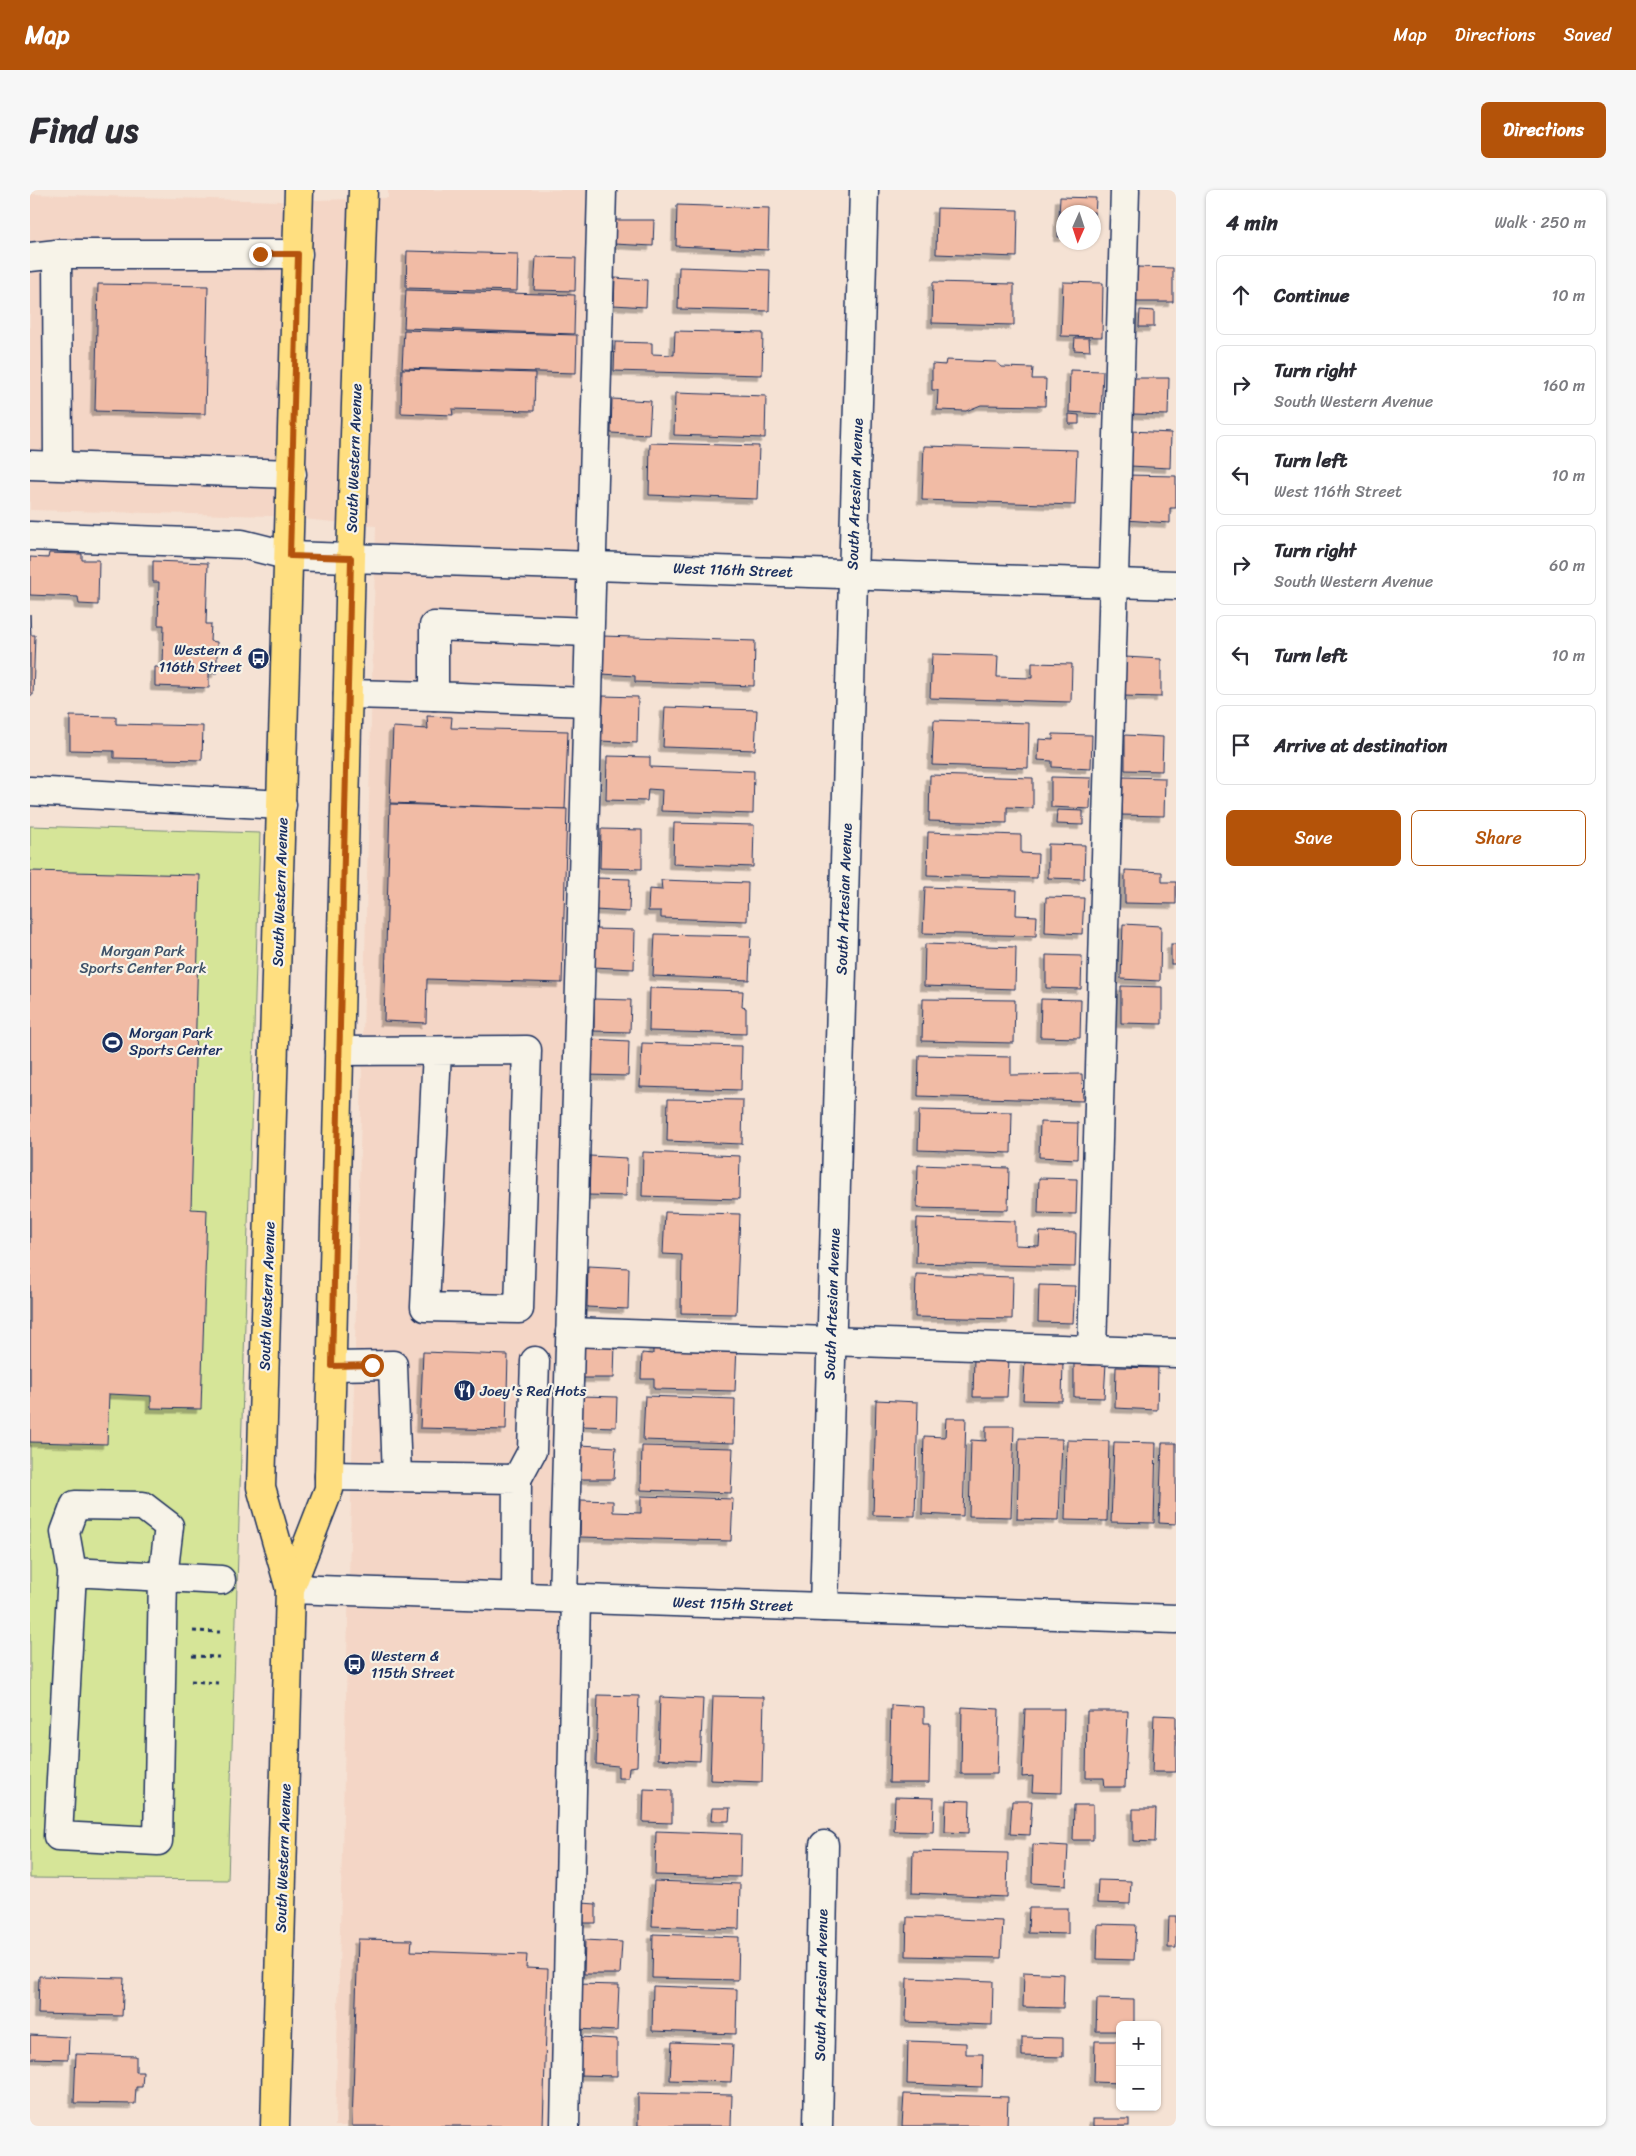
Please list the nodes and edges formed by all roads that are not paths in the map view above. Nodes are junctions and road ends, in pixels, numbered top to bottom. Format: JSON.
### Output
{"nodes":[{"id":1,"x":299,"y":190,"type":"edge"},
{"id":2,"x":364,"y":190,"type":"edge"},
{"id":3,"x":602,"y":190,"type":"edge"},
{"id":4,"x":864,"y":190,"type":"edge"},
{"id":5,"x":1125,"y":190,"type":"edge"},
{"id":6,"x":57,"y":254,"type":"junction"},
{"id":7,"x":298,"y":254,"type":"junction"},
{"id":8,"x":30,"y":258,"type":"edge"},
{"id":9,"x":30,"y":465,"type":"edge"},
{"id":10,"x":58,"y":465,"type":"junction"},
{"id":11,"x":292,"y":474,"type":"junction"},
{"id":12,"x":30,"y":536,"type":"edge"},
{"id":13,"x":290,"y":556,"type":"junction"},
{"id":14,"x":351,"y":558,"type":"junction"},
{"id":15,"x":591,"y":566,"type":"junction"},
{"id":16,"x":853,"y":575,"type":"junction"},
{"id":17,"x":1114,"y":583,"type":"junction"},
{"id":18,"x":1176,"y":585,"type":"edge"},
{"id":19,"x":589,"y":632,"type":"junction"},
{"id":20,"x":348,"y":694,"type":"junction"},
{"id":21,"x":434,"y":696,"type":"junction"},
{"id":22,"x":587,"y":702,"type":"junction"},
{"id":23,"x":30,"y":791,"type":"edge"},
{"id":24,"x":282,"y":805,"type":"junction"},
{"id":25,"x":339,"y":1051,"type":"junction"},
{"id":26,"x":437,"y":1051,"type":"junction"},
{"id":27,"x":570,"y":1332,"type":"junction"},
{"id":28,"x":831,"y":1341,"type":"junction"},
{"id":29,"x":1092,"y":1350,"type":"junction"},
{"id":30,"x":1176,"y":1353,"type":"edge"},
{"id":31,"x":535,"y":1361,"type":"dead end"},
{"id":32,"x":332,"y":1366,"type":"junction"},
{"id":33,"x":329,"y":1476,"type":"junction"},
{"id":34,"x":398,"y":1477,"type":"junction"},
{"id":35,"x":517,"y":1479,"type":"junction"},
{"id":36,"x":72,"y":1572,"type":"junction"},
{"id":37,"x":163,"y":1577,"type":"junction"},
{"id":38,"x":221,"y":1580,"type":"dead end"},
{"id":39,"x":290,"y":1589,"type":"junction"},
{"id":40,"x":516,"y":1596,"type":"junction"},
{"id":41,"x":569,"y":1599,"type":"junction"},
{"id":42,"x":824,"y":1607,"type":"junction"},
{"id":43,"x":1176,"y":1620,"type":"edge"},
{"id":44,"x":824,"y":1845,"type":"dead end"},
{"id":45,"x":275,"y":2126,"type":"edge"},
{"id":46,"x":564,"y":2126,"type":"edge"},
{"id":47,"x":818,"y":2126,"type":"edge"}],
"edges":[{"from":1,"to":7,"type":"main road","name":"South Western Avenue"},
{"from":2,"to":14,"type":"main road","name":"South Western Avenue"},
{"from":3,"to":15,"type":"street"},
{"from":4,"to":16,"type":"street","name":"South Artesian Avenue"},
{"from":5,"to":17,"type":"street"},
{"from":6,"to":7,"type":"street"},
{"from":6,"to":8,"type":"street"},
{"from":6,"to":10,"type":"street"},
{"from":7,"to":11,"type":"main road","name":"South Western Avenue"},
{"from":9,"to":10,"type":"street"},
{"from":10,"to":11,"type":"street"},
{"from":11,"to":13,"type":"main road","name":"South Western Avenue"},
{"from":12,"to":13,"type":"street","name":"West 116th Street"},
{"from":13,"to":14,"type":"street","name":"West 116th Street"},
{"from":13,"to":24,"type":"main road","name":"South Western Avenue"},
{"from":14,"to":15,"type":"street","name":"West 116th Street"},
{"from":14,"to":20,"type":"main road","name":"South Western Avenue"},
{"from":15,"to":16,"type":"street","name":"West 116th Street"},
{"from":15,"to":19,"type":"street"},
{"from":16,"to":17,"type":"street","name":"West 116th Street"},
{"from":16,"to":28,"type":"street","name":"South Artesian Avenue"},
{"from":17,"to":18,"type":"street","name":"West 116th Street"},
{"from":17,"to":29,"type":"street"},
{"from":19,"to":21,"type":"street"},
{"from":19,"to":22,"type":"street"},
{"from":20,"to":21,"type":"street"},
{"from":20,"to":25,"type":"main road","name":"South Western Avenue"},
{"from":21,"to":22,"type":"street"},
{"from":22,"to":27,"type":"street"},
{"from":23,"to":24,"type":"street"},
{"from":24,"to":39,"type":"main road","name":"South Western Avenue"},
{"from":25,"to":26,"type":"street"},
{"from":25,"to":32,"type":"main road","name":"South Western Avenue"},
{"from":26,"to":26,"type":"street"},
{"from":27,"to":28,"type":"street"},
{"from":27,"to":41,"type":"street"},
{"from":28,"to":29,"type":"street"},
{"from":28,"to":42,"type":"street","name":"South Artesian Avenue"},
{"from":29,"to":30,"type":"street"},
{"from":31,"to":35,"type":"street"},
{"from":32,"to":33,"type":"main road","name":"South Western Avenue"},
{"from":32,"to":34,"type":"street"},
{"from":33,"to":34,"type":"street"},
{"from":33,"to":39,"type":"main road","name":"South Western Avenue"},
{"from":34,"to":35,"type":"street"},
{"from":35,"to":40,"type":"street"},
{"from":36,"to":37,"type":"street"},
{"from":36,"to":37,"type":"street"},
{"from":36,"to":37,"type":"street"},
{"from":37,"to":38,"type":"street"},
{"from":39,"to":40,"type":"street","name":"West 115th Street"},
{"from":39,"to":45,"type":"main road","name":"South Western Avenue"},
{"from":40,"to":41,"type":"street","name":"West 115th Street"},
{"from":41,"to":42,"type":"street","name":"West 115th Street"},
{"from":41,"to":46,"type":"street"},
{"from":42,"to":43,"type":"street","name":"West 115th Street"},
{"from":44,"to":47,"type":"street","name":"South Artesian Avenue"}]}
